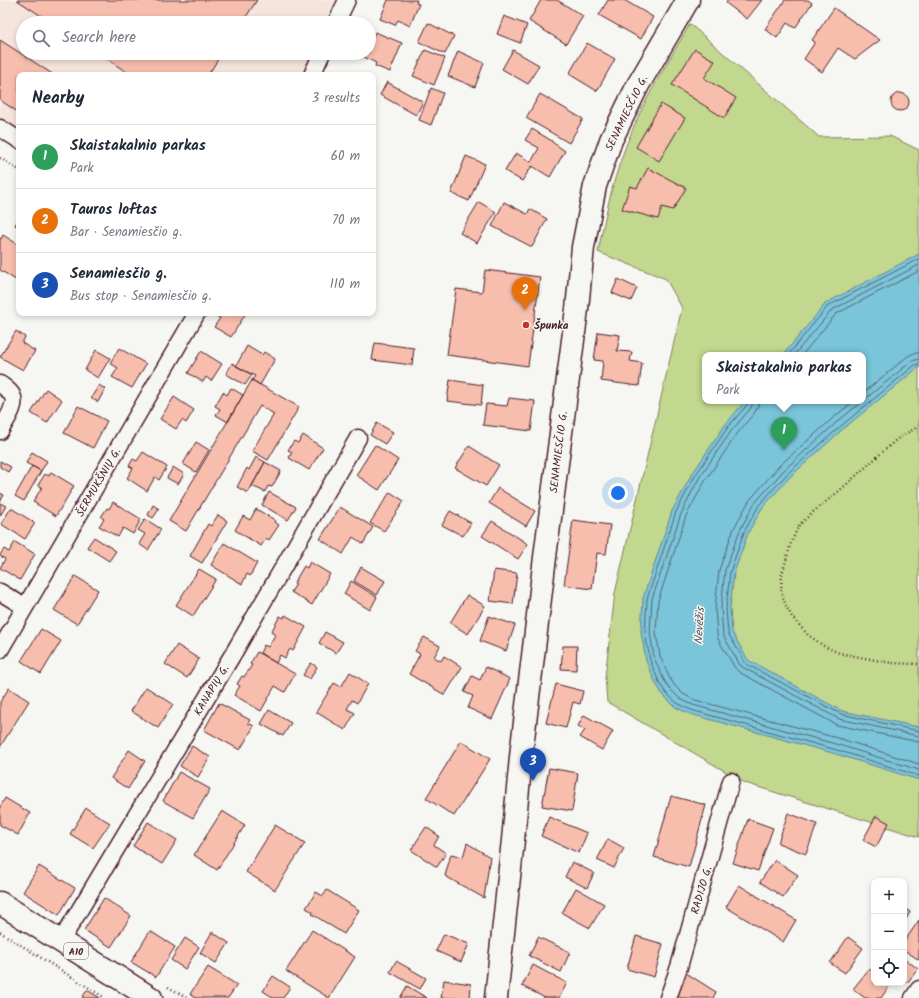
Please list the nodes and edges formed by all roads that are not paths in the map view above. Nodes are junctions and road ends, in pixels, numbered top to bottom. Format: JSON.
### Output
{"nodes":[{"id":1,"x":347,"y":0,"type":"edge"},
{"id":2,"x":688,"y":0,"type":"edge"},
{"id":3,"x":339,"y":16,"type":"edge"},
{"id":4,"x":319,"y":60,"type":"edge"},
{"id":5,"x":313,"y":72,"type":"edge"},
{"id":6,"x":0,"y":128,"type":"edge"},
{"id":7,"x":16,"y":138,"type":"edge"},
{"id":8,"x":195,"y":316,"type":"edge"},
{"id":9,"x":0,"y":384,"type":"edge"},
{"id":10,"x":0,"y":431,"type":"edge"},
{"id":11,"x":358,"y":438,"type":"dead end"},
{"id":12,"x":0,"y":592,"type":"edge"},
{"id":13,"x":25,"y":608,"type":"junction"},
{"id":14,"x":0,"y":650,"type":"edge"},
{"id":15,"x":731,"y":781,"type":"dead end"},
{"id":16,"x":0,"y":903,"type":"edge"},
{"id":17,"x":61,"y":941,"type":"junction"},
{"id":18,"x":919,"y":989,"type":"edge"},
{"id":19,"x":151,"y":998,"type":"edge"},
{"id":20,"x":496,"y":998,"type":"edge"},
{"id":21,"x":668,"y":998,"type":"edge"},
{"id":22,"x":913,"y":998,"type":"edge"}],
"edges":[{"from":1,"to":3,"type":"street"},
{"from":2,"to":20,"type":"main road","name":"SENAMIESČIO G."},
{"from":4,"to":5,"type":"street"},
{"from":6,"to":7,"type":"street"},
{"from":8,"to":13,"type":"street","name":"ŠERMUKŠNIŲ G."},
{"from":9,"to":10,"type":"street"},
{"from":11,"to":17,"type":"street","name":"KANAPIŲ G."},
{"from":12,"to":13,"type":"street"},
{"from":13,"to":14,"type":"street","name":"ŠERMUKŠNIŲ G."},
{"from":15,"to":21,"type":"street","name":"RADIJO G."},
{"from":16,"to":17,"type":"main road","number":"A10"},
{"from":17,"to":19,"type":"main road","number":"A10"},
{"from":18,"to":22,"type":"street"}]}
